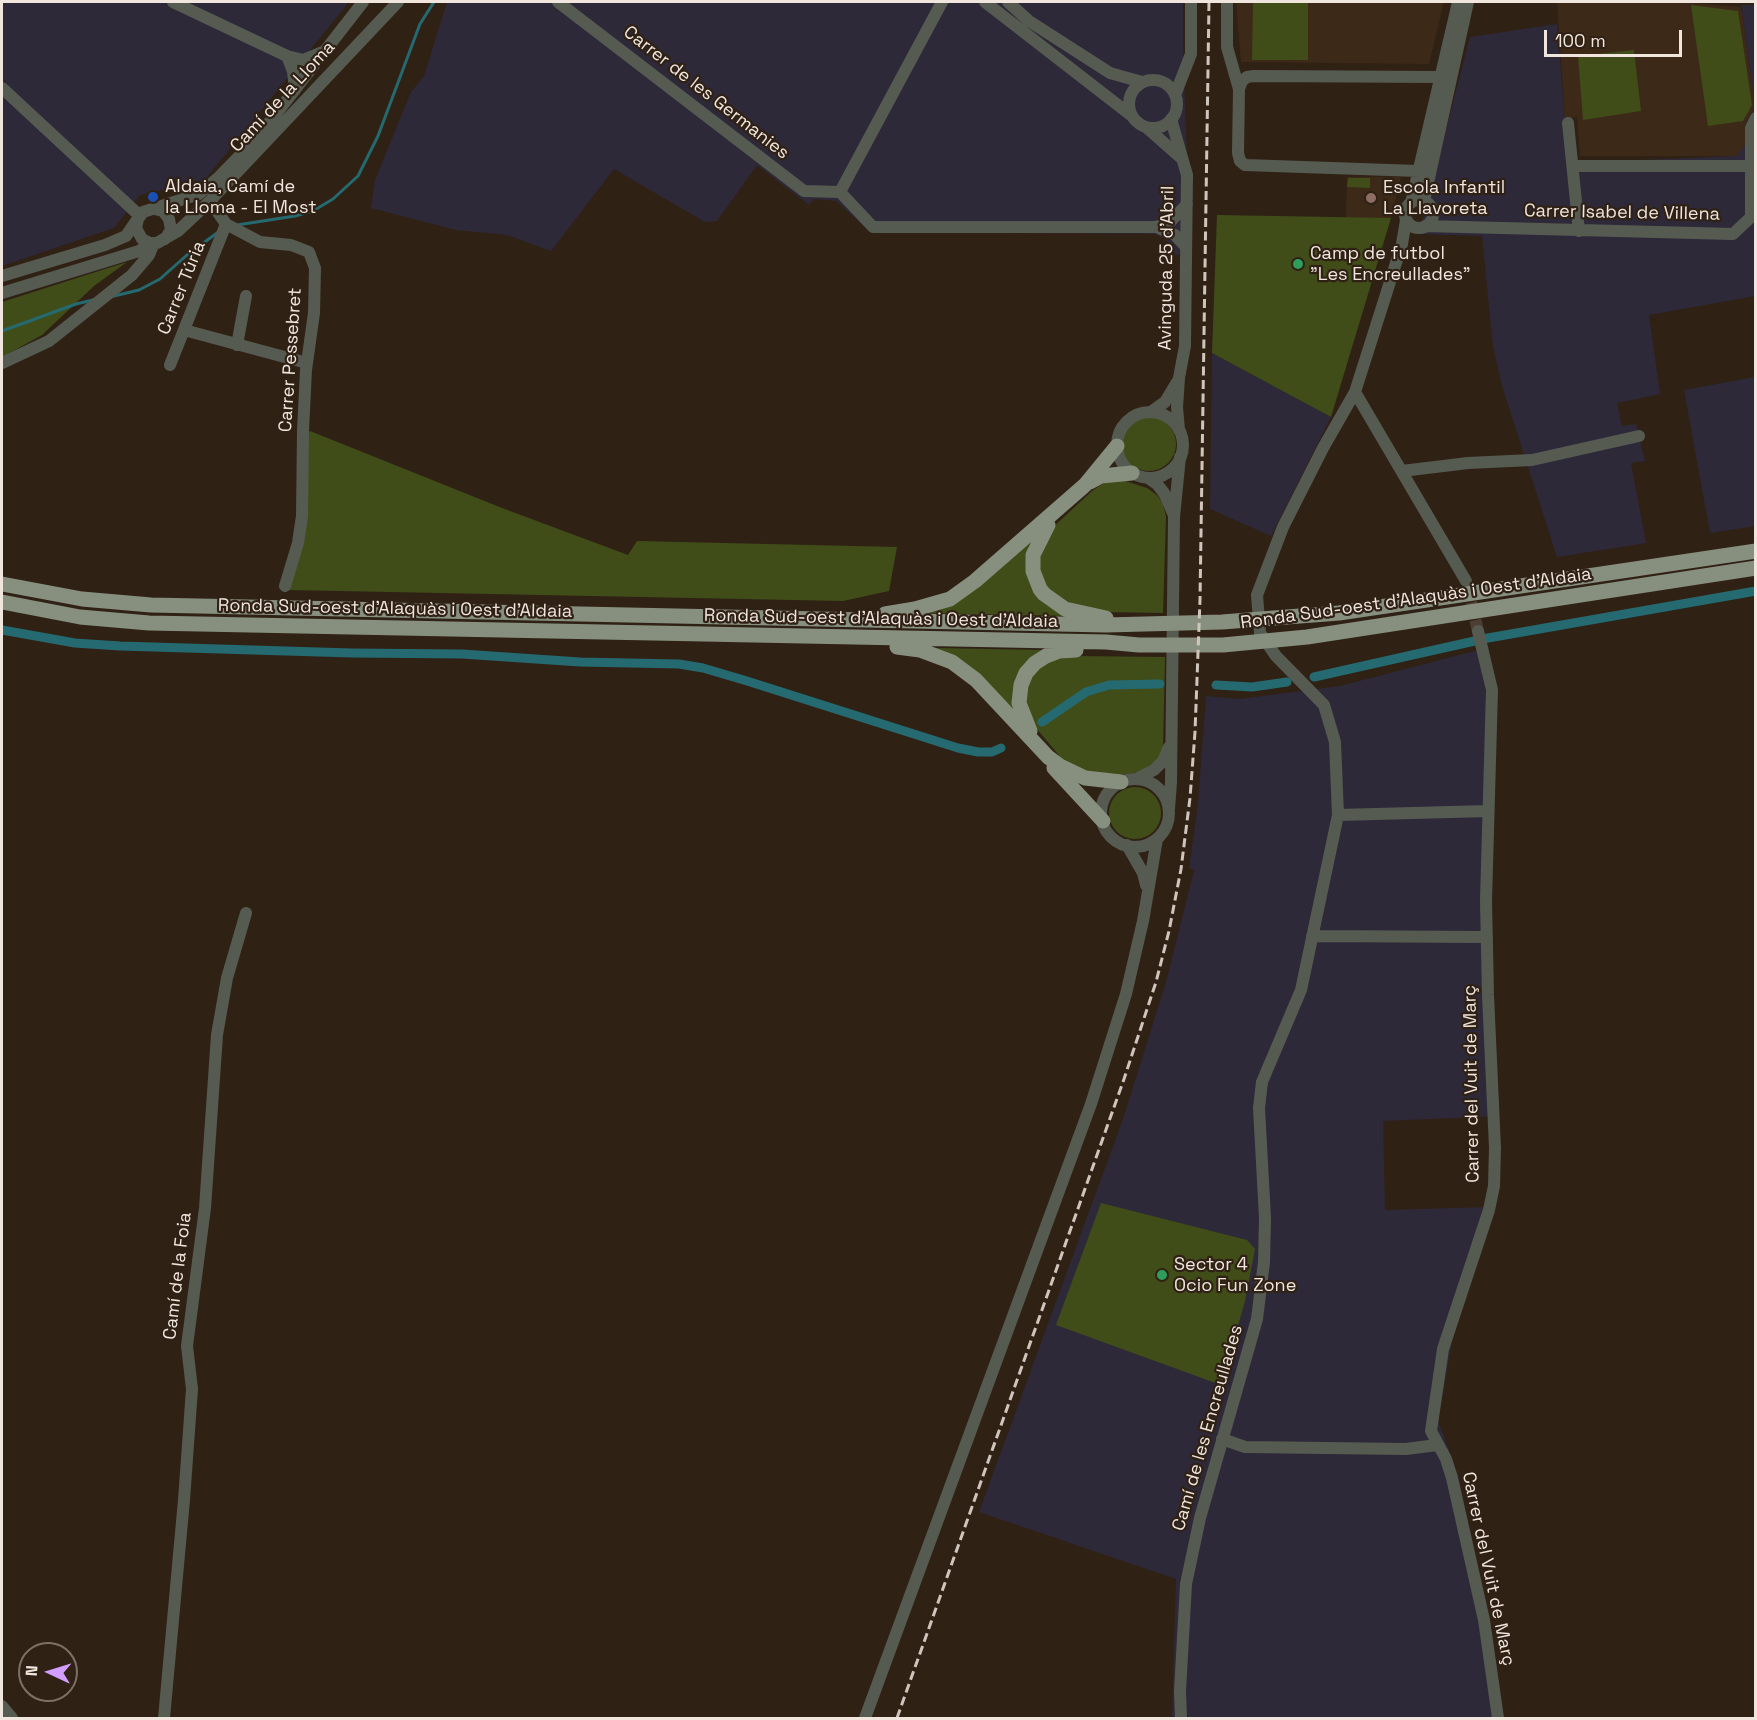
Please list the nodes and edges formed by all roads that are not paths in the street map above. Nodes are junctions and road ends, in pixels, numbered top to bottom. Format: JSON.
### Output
{"nodes":[{"id":1,"x":173,"y":2,"type":"edge"},
{"id":2,"x":363,"y":2,"type":"edge"},
{"id":3,"x":398,"y":2,"type":"edge"},
{"id":4,"x":558,"y":2,"type":"edge"},
{"id":5,"x":985,"y":2,"type":"edge"},
{"id":6,"x":1008,"y":2,"type":"edge"},
{"id":7,"x":1191,"y":2,"type":"edge"},
{"id":8,"x":1227,"y":2,"type":"edge"},
{"id":9,"x":1458,"y":2,"type":"edge"},
{"id":10,"x":1468,"y":2,"type":"edge"},
{"id":11,"x":942,"y":3,"type":"edge"},
{"id":12,"x":326,"y":50,"type":"junction"},
{"id":13,"x":287,"y":57,"type":"junction"},
{"id":14,"x":1191,"y":57,"type":"junction"},
{"id":15,"x":1440,"y":77,"type":"junction"},
{"id":16,"x":1159,"y":80,"type":"junction"},
{"id":17,"x":1142,"y":82,"type":"junction"},
{"id":18,"x":2,"y":88,"type":"edge"},
{"id":19,"x":1239,"y":89,"type":"junction"},
{"id":20,"x":295,"y":90,"type":"junction"},
{"id":21,"x":1175,"y":95,"type":"junction"},
{"id":22,"x":1132,"y":116,"type":"junction"},
{"id":23,"x":1755,"y":118,"type":"edge"},
{"id":24,"x":1171,"y":119,"type":"junction"},
{"id":25,"x":1568,"y":123,"type":"dead end"},
{"id":26,"x":1146,"y":127,"type":"junction"},
{"id":27,"x":1183,"y":160,"type":"junction"},
{"id":28,"x":1574,"y":166,"type":"junction"},
{"id":29,"x":1751,"y":166,"type":"junction"},
{"id":30,"x":1418,"y":171,"type":"junction"},
{"id":31,"x":840,"y":192,"type":"junction"},
{"id":32,"x":210,"y":201,"type":"junction"},
{"id":33,"x":1411,"y":203,"type":"junction"},
{"id":34,"x":1187,"y":204,"type":"junction"},
{"id":35,"x":1427,"y":204,"type":"junction"},
{"id":36,"x":143,"y":216,"type":"junction"},
{"id":37,"x":1406,"y":220,"type":"junction"},
{"id":38,"x":226,"y":224,"type":"junction"},
{"id":39,"x":1156,"y":227,"type":"junction"},
{"id":40,"x":1422,"y":227,"type":"junction"},
{"id":41,"x":1450,"y":228,"type":"junction"},
{"id":42,"x":1579,"y":231,"type":"junction"},
{"id":43,"x":156,"y":242,"type":"junction"},
{"id":44,"x":1401,"y":244,"type":"junction"},
{"id":45,"x":1186,"y":247,"type":"junction"},
{"id":46,"x":109,"y":259,"type":"junction"},
{"id":47,"x":2,"y":276,"type":"edge"},
{"id":48,"x":2,"y":293,"type":"edge"},
{"id":49,"x":246,"y":296,"type":"dead end"},
{"id":50,"x":184,"y":330,"type":"junction"},
{"id":51,"x":237,"y":345,"type":"junction"},
{"id":52,"x":2,"y":363,"type":"edge"},
{"id":53,"x":307,"y":363,"type":"junction"},
{"id":54,"x":170,"y":365,"type":"dead end"},
{"id":55,"x":1179,"y":378,"type":"junction"},
{"id":56,"x":1355,"y":392,"type":"junction"},
{"id":57,"x":1151,"y":412,"type":"junction"},
{"id":58,"x":1179,"y":430,"type":"junction"},
{"id":59,"x":1640,"y":436,"type":"dead end"},
{"id":60,"x":1117,"y":446,"type":"junction"},
{"id":61,"x":1180,"y":457,"type":"junction"},
{"id":62,"x":1402,"y":471,"type":"junction"},
{"id":63,"x":1132,"y":472,"type":"junction"},
{"id":64,"x":1148,"y":478,"type":"junction"},
{"id":65,"x":1085,"y":485,"type":"junction"},
{"id":66,"x":1054,"y":514,"type":"junction"},
{"id":67,"x":1174,"y":517,"type":"junction"},
{"id":68,"x":1755,"y":551,"type":"edge"},
{"id":69,"x":1755,"y":568,"type":"edge"},
{"id":70,"x":1466,"y":581,"type":"tunnel mouth"},
{"id":71,"x":2,"y":584,"type":"edge"},
{"id":72,"x":285,"y":586,"type":"dead end"},
{"id":73,"x":2,"y":602,"type":"edge"},
{"id":74,"x":869,"y":621,"type":"junction"},
{"id":75,"x":1142,"y":623,"type":"junction"},
{"id":76,"x":1478,"y":631,"type":"tunnel mouth"},
{"id":77,"x":869,"y":638,"type":"junction"},
{"id":78,"x":1139,"y":645,"type":"junction"},
{"id":79,"x":1172,"y":737,"type":"junction"},
{"id":80,"x":1037,"y":745,"type":"junction"},
{"id":81,"x":1048,"y":757,"type":"junction"},
{"id":82,"x":1129,"y":780,"type":"junction"},
{"id":83,"x":1169,"y":809,"type":"junction"},
{"id":84,"x":1488,"y":811,"type":"junction"},
{"id":85,"x":1338,"y":814,"type":"junction"},
{"id":86,"x":1103,"y":821,"type":"junction"},
{"id":87,"x":1156,"y":839,"type":"junction"},
{"id":88,"x":1127,"y":845,"type":"junction"},
{"id":89,"x":1147,"y":895,"type":"junction"},
{"id":90,"x":246,"y":913,"type":"dead end"},
{"id":91,"x":1312,"y":936,"type":"junction"},
{"id":92,"x":1487,"y":937,"type":"junction"},
{"id":93,"x":1222,"y":1439,"type":"junction"},
{"id":94,"x":1437,"y":1445,"type":"junction"},
{"id":95,"x":2,"y":1706,"type":"edge"},
{"id":96,"x":12,"y":1719,"type":"edge"},
{"id":97,"x":164,"y":1719,"type":"edge"},
{"id":98,"x":865,"y":1719,"type":"edge"},
{"id":99,"x":1181,"y":1719,"type":"edge"},
{"id":100,"x":1498,"y":1719,"type":"edge"}],
"edges":[{"from":1,"to":13,"type":"street"},
{"from":2,"to":12,"type":"street","name":"Camí de la Lloma"},
{"from":3,"to":32,"type":"street","name":"Camí de la Lloma"},
{"from":4,"to":31,"type":"street","name":"Carrer de les Germanies"},
{"from":5,"to":22,"type":"street"},
{"from":6,"to":17,"type":"street"},
{"from":7,"to":14,"type":"street"},
{"from":8,"to":19,"type":"street"},
{"from":9,"to":15,"type":"street"},
{"from":10,"to":35,"type":"street"},
{"from":11,"to":31,"type":"street"},
{"from":12,"to":13,"type":"street"},
{"from":12,"to":20,"type":"street","name":"Camí de la Lloma"},
{"from":13,"to":20,"type":"street"},
{"from":14,"to":16,"type":"street"},
{"from":14,"to":21,"type":"street"},
{"from":15,"to":19,"type":"street"},
{"from":15,"to":30,"type":"street"},
{"from":16,"to":17,"type":"street"},
{"from":16,"to":21,"type":"street"},
{"from":17,"to":22,"type":"street"},
{"from":18,"to":36,"type":"street"},
{"from":19,"to":30,"type":"street"},
{"from":20,"to":36,"type":"street","name":"Camí de la Lloma"},
{"from":21,"to":24,"type":"street"},
{"from":22,"to":26,"type":"street"},
{"from":23,"to":29,"type":"street"},
{"from":24,"to":26,"type":"street"},
{"from":24,"to":27,"type":"street","name":"Avinguda 25 d'Abril"},
{"from":25,"to":28,"type":"street"},
{"from":26,"to":27,"type":"street","name":"Avinguda 25 d'Abril"},
{"from":27,"to":34,"type":"street","name":"Avinguda 25 d'Abril"},
{"from":28,"to":29,"type":"street"},
{"from":28,"to":42,"type":"street"},
{"from":29,"to":42,"type":"street","name":"Carrer Isabel de Villena"},
{"from":30,"to":33,"type":"street"},
{"from":31,"to":39,"type":"street"},
{"from":32,"to":38,"type":"street","name":"Carrer Pessebret"},
{"from":32,"to":43,"type":"street","name":"Camí de la Lloma"},
{"from":33,"to":35,"type":"street"},
{"from":33,"to":37,"type":"street"},
{"from":34,"to":39,"type":"street"},
{"from":34,"to":45,"type":"street","name":"Avinguda 25 d'Abril"},
{"from":35,"to":40,"type":"street"},
{"from":35,"to":41,"type":"street"},
{"from":36,"to":43,"type":"street"},
{"from":36,"to":43,"type":"street"},
{"from":36,"to":46,"type":"street","name":"Camí de la Lloma"},
{"from":36,"to":47,"type":"street","name":"Camí de la Lloma"},
{"from":37,"to":40,"type":"street"},
{"from":37,"to":44,"type":"street","name":"Camí de les Encreullades"},
{"from":38,"to":50,"type":"street","name":"Carrer Túria"},
{"from":38,"to":53,"type":"street","name":"Carrer Pessebret"},
{"from":39,"to":45,"type":"street"},
{"from":40,"to":41,"type":"street","name":"Carrer Isabel de Villena"},
{"from":40,"to":44,"type":"street"},
{"from":41,"to":42,"type":"street","name":"Carrer Isabel de Villena"},
{"from":43,"to":46,"type":"street","name":"Camí de la Lloma"},
{"from":43,"to":52,"type":"street","name":"Camí de la Lloma"},
{"from":44,"to":56,"type":"street","name":"Camí de les Encreullades"},
{"from":45,"to":55,"type":"street","name":"Avinguda 25 d'Abril"},
{"from":46,"to":48,"type":"street","name":"Camí de la Lloma"},
{"from":49,"to":51,"type":"street"},
{"from":50,"to":51,"type":"street"},
{"from":50,"to":54,"type":"street","name":"Carrer Túria"},
{"from":51,"to":53,"type":"street"},
{"from":53,"to":72,"type":"street","name":"Carrer Pessebret"},
{"from":55,"to":57,"type":"street","name":"Avinguda 25 d'Abril"},
{"from":55,"to":58,"type":"street","name":"Avinguda 25 d'Abril"},
{"from":56,"to":62,"type":"street"},
{"from":56,"to":85,"type":"street","name":"Camí de les Encreullades"},
{"from":57,"to":58,"type":"street"},
{"from":57,"to":60,"type":"street"},
{"from":58,"to":61,"type":"street"},
{"from":59,"to":62,"type":"street"},
{"from":60,"to":63,"type":"street"},
{"from":60,"to":65,"type":"main road"},
{"from":61,"to":64,"type":"street"},
{"from":61,"to":67,"type":"street"},
{"from":62,"to":70,"type":"street"},
{"from":63,"to":64,"type":"street"},
{"from":63,"to":65,"type":"main road"},
{"from":64,"to":67,"type":"street"},
{"from":65,"to":66,"type":"main road"},
{"from":66,"to":74,"type":"main road"},
{"from":66,"to":75,"type":"main road"},
{"from":67,"to":79,"type":"street"},
{"from":68,"to":75,"type":"main road","name":"Ronda Sud-oest d'Alaquàs i Oest d'Aldaia"},
{"from":69,"to":78,"type":"main road","name":"Ronda Sud-oest d'Alaquàs i Oest d'Aldaia"},
{"from":71,"to":74,"type":"main road","name":"Ronda Sud-oest d'Alaquàs i Oest d'Aldaia"},
{"from":73,"to":77,"type":"main road","name":"Ronda Sud-oest d'Alaquàs i Oest d'Aldaia"},
{"from":74,"to":75,"type":"main road","name":"Ronda Sud-oest d'Alaquàs i Oest d'Aldaia"},
{"from":76,"to":84,"type":"street","name":"Carrer del Vuit de Març"},
{"from":77,"to":78,"type":"main road","name":"Ronda Sud-oest d'Alaquàs i Oest d'Aldaia"},
{"from":77,"to":80,"type":"main road"},
{"from":78,"to":80,"type":"main road"},
{"from":79,"to":82,"type":"street"},
{"from":79,"to":83,"type":"street"},
{"from":80,"to":81,"type":"main road"},
{"from":81,"to":82,"type":"main road"},
{"from":81,"to":86,"type":"main road"},
{"from":82,"to":83,"type":"street"},
{"from":82,"to":86,"type":"street"},
{"from":83,"to":87,"type":"street"},
{"from":84,"to":85,"type":"street"},
{"from":84,"to":92,"type":"street","name":"Carrer del Vuit de Març"},
{"from":85,"to":91,"type":"street","name":"Camí de les Encreullades"},
{"from":86,"to":88,"type":"street"},
{"from":87,"to":88,"type":"street"},
{"from":87,"to":89,"type":"street"},
{"from":88,"to":89,"type":"street"},
{"from":89,"to":98,"type":"street"},
{"from":90,"to":97,"type":"street","name":"Camí de la Foia"},
{"from":91,"to":92,"type":"street"},
{"from":91,"to":93,"type":"street","name":"Camí de les Encreullades"},
{"from":92,"to":94,"type":"street","name":"Carrer del Vuit de Març"},
{"from":93,"to":94,"type":"street"},
{"from":93,"to":99,"type":"street","name":"Camí de les Encreullades"},
{"from":94,"to":100,"type":"street","name":"Carrer del Vuit de Març"},
{"from":95,"to":96,"type":"street"}]}
